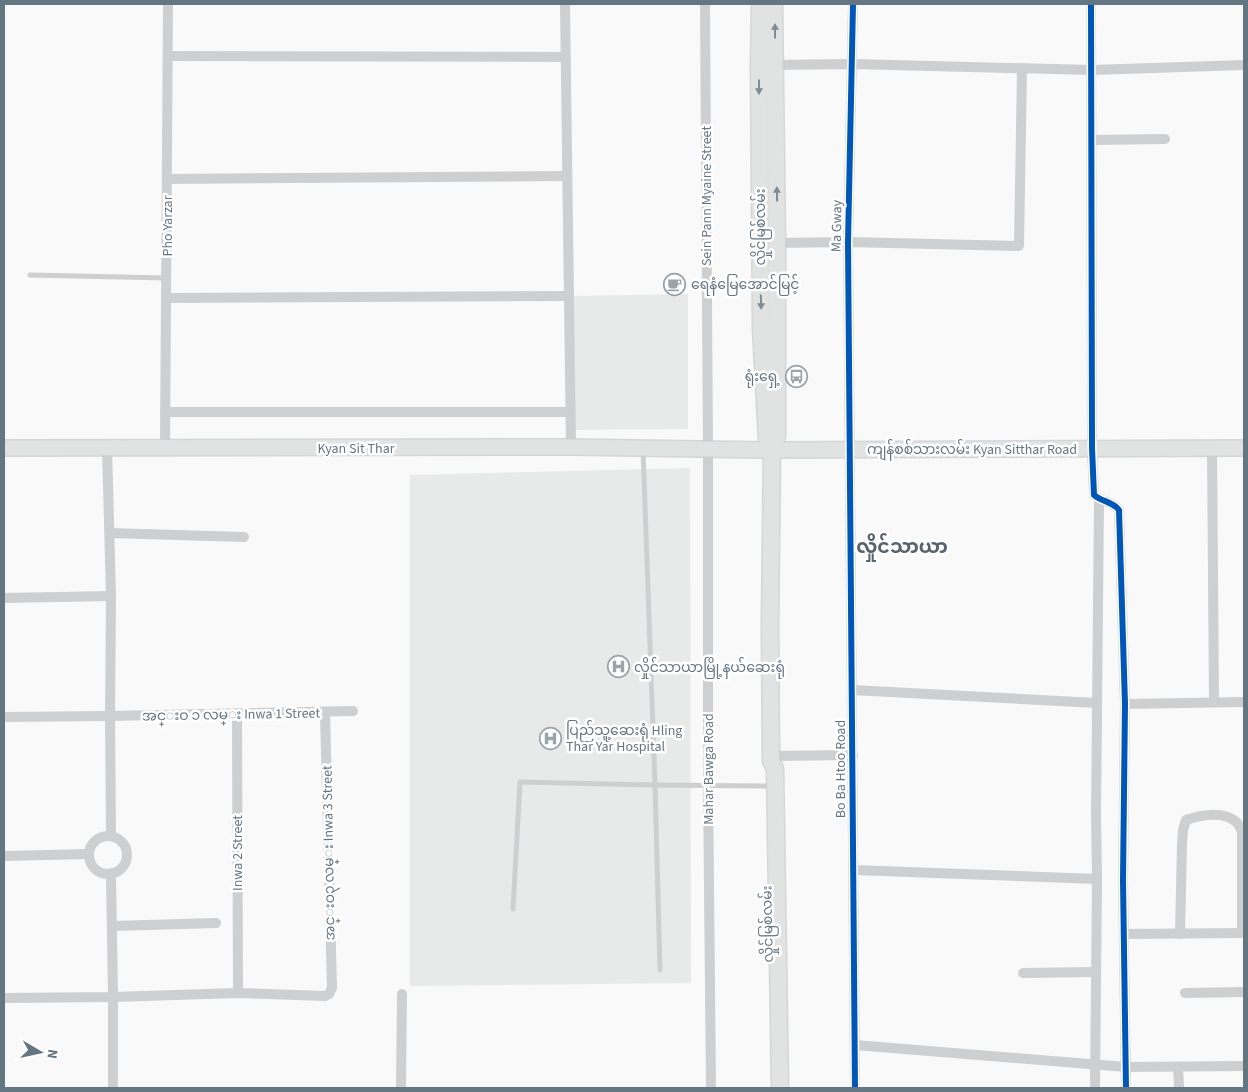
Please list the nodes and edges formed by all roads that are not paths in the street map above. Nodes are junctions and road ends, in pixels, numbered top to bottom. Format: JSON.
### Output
{"nodes":[{"id":1,"x":168,"y":4,"type":"edge"},
{"id":2,"x":564,"y":4,"type":"edge"},
{"id":3,"x":705,"y":4,"type":"edge"},
{"id":4,"x":760,"y":4,"type":"edge"},
{"id":5,"x":774,"y":4,"type":"edge"},
{"id":6,"x":853,"y":4,"type":"edge"},
{"id":7,"x":1091,"y":4,"type":"edge"},
{"id":8,"x":168,"y":56,"type":"junction"},
{"id":9,"x":565,"y":57,"type":"junction"},
{"id":10,"x":853,"y":64,"type":"junction"},
{"id":11,"x":767,"y":65,"type":"junction"},
{"id":12,"x":1244,"y":65,"type":"edge"},
{"id":13,"x":1022,"y":68,"type":"junction"},
{"id":14,"x":1092,"y":70,"type":"junction"},
{"id":15,"x":1165,"y":139,"type":"dead end"},
{"id":16,"x":1092,"y":140,"type":"junction"},
{"id":17,"x":567,"y":176,"type":"junction"},
{"id":18,"x":167,"y":178,"type":"junction"},
{"id":19,"x":777,"y":242,"type":"junction"},
{"id":20,"x":848,"y":242,"type":"junction"},
{"id":21,"x":760,"y":243,"type":"junction"},
{"id":22,"x":30,"y":275,"type":"dead end"},
{"id":23,"x":166,"y":278,"type":"junction"},
{"id":24,"x":568,"y":296,"type":"junction"},
{"id":25,"x":166,"y":298,"type":"junction"},
{"id":26,"x":166,"y":412,"type":"junction"},
{"id":27,"x":570,"y":412,"type":"junction"},
{"id":28,"x":571,"y":447,"type":"junction"},
{"id":29,"x":4,"y":448,"type":"edge"},
{"id":30,"x":107,"y":448,"type":"junction"},
{"id":31,"x":165,"y":448,"type":"junction"},
{"id":32,"x":1092,"y":448,"type":"junction"},
{"id":33,"x":1212,"y":448,"type":"junction"},
{"id":34,"x":1244,"y":448,"type":"edge"},
{"id":35,"x":643,"y":449,"type":"junction"},
{"id":36,"x":708,"y":449,"type":"junction"},
{"id":37,"x":850,"y":449,"type":"junction"},
{"id":38,"x":772,"y":450,"type":"junction"},
{"id":39,"x":1099,"y":500,"type":"junction"},
{"id":40,"x":110,"y":533,"type":"junction"},
{"id":41,"x":244,"y":537,"type":"dead end"},
{"id":42,"x":111,"y":596,"type":"junction"},
{"id":43,"x":4,"y":598,"type":"edge"},
{"id":44,"x":852,"y":690,"type":"junction"},
{"id":45,"x":1214,"y":702,"type":"junction"},
{"id":46,"x":1244,"y":702,"type":"edge"},
{"id":47,"x":1098,"y":703,"type":"junction"},
{"id":48,"x":1125,"y":704,"type":"junction"},
{"id":49,"x":353,"y":711,"type":"dead end"},
{"id":50,"x":324,"y":712,"type":"junction"},
{"id":51,"x":237,"y":714,"type":"junction"},
{"id":52,"x":110,"y":716,"type":"junction"},
{"id":53,"x":4,"y":717,"type":"edge"},
{"id":54,"x":853,"y":754,"type":"junction"},
{"id":55,"x":771,"y":759,"type":"junction"},
{"id":56,"x":655,"y":785,"type":"junction"},
{"id":57,"x":708,"y":785,"type":"junction"},
{"id":58,"x":771,"y":785,"type":"junction"},
{"id":59,"x":111,"y":836,"type":"junction"},
{"id":60,"x":88,"y":854,"type":"junction"},
{"id":61,"x":4,"y":856,"type":"edge"},
{"id":62,"x":854,"y":870,"type":"junction"},
{"id":63,"x":112,"y":874,"type":"junction"},
{"id":64,"x":1097,"y":879,"type":"junction"},
{"id":65,"x":513,"y":909,"type":"dead end"},
{"id":66,"x":216,"y":923,"type":"dead end"},
{"id":67,"x":113,"y":926,"type":"junction"},
{"id":68,"x":1243,"y":933,"type":"edge"},
{"id":69,"x":1124,"y":934,"type":"junction"},
{"id":70,"x":1180,"y":934,"type":"junction"},
{"id":71,"x":660,"y":970,"type":"dead end"},
{"id":72,"x":1096,"y":972,"type":"junction"},
{"id":73,"x":1023,"y":973,"type":"dead end"},
{"id":74,"x":1244,"y":992,"type":"edge"},
{"id":75,"x":238,"y":993,"type":"junction"},
{"id":76,"x":1185,"y":993,"type":"dead end"},
{"id":77,"x":402,"y":994,"type":"dead end"},
{"id":78,"x":113,"y":997,"type":"junction"},
{"id":79,"x":4,"y":998,"type":"edge"},
{"id":80,"x":855,"y":1045,"type":"junction"},
{"id":81,"x":1094,"y":1065,"type":"junction"},
{"id":82,"x":1244,"y":1066,"type":"edge"},
{"id":83,"x":1126,"y":1067,"type":"junction"},
{"id":84,"x":1178,"y":1067,"type":"junction"},
{"id":85,"x":113,"y":1088,"type":"edge"},
{"id":86,"x":402,"y":1088,"type":"edge"},
{"id":87,"x":711,"y":1088,"type":"edge"},
{"id":88,"x":770,"y":1088,"type":"edge"},
{"id":89,"x":780,"y":1088,"type":"edge"},
{"id":90,"x":855,"y":1088,"type":"edge"},
{"id":91,"x":1095,"y":1088,"type":"edge"},
{"id":92,"x":1126,"y":1088,"type":"edge"},
{"id":93,"x":1179,"y":1088,"type":"edge"}],
"edges":[{"from":1,"to":8,"type":"street","name":"Pho Yarzar"},
{"from":2,"to":9,"type":"street"},
{"from":3,"to":36,"type":"street","name":"Sein Pann Myaine Street"},
{"from":4,"to":11,"type":"main road","name":"လှိုင်မြစ်လမ်း"},
{"from":11,"to":5,"type":"main road","name":"လှိုင်မြစ်လမ်း","one_way":true},
{"from":6,"to":10,"type":"street","name":"Ma Gway"},
{"from":7,"to":14,"type":"street"},
{"from":8,"to":9,"type":"street"},
{"from":8,"to":18,"type":"street","name":"Pho Yarzar"},
{"from":9,"to":17,"type":"street"},
{"from":10,"to":11,"type":"street"},
{"from":10,"to":13,"type":"street"},
{"from":10,"to":20,"type":"street","name":"Ma Gway"},
{"from":19,"to":11,"type":"main road","name":"လှိုင်မြစ်လမ်း","one_way":true},
{"from":11,"to":21,"type":"main road","name":"လှိုင်မြစ်လမ်း","one_way":true},
{"from":12,"to":14,"type":"street"},
{"from":13,"to":14,"type":"street"},
{"from":13,"to":20,"type":"street"},
{"from":14,"to":16,"type":"street"},
{"from":15,"to":16,"type":"street"},
{"from":16,"to":32,"type":"street"},
{"from":17,"to":18,"type":"street"},
{"from":17,"to":24,"type":"street"},
{"from":18,"to":23,"type":"street","name":"Pho Yarzar"},
{"from":19,"to":20,"type":"street"},
{"from":19,"to":21,"type":"street"},
{"from":19,"to":38,"type":"main road","name":"လှိုင်မြစ်လမ်း"},
{"from":20,"to":37,"type":"street","name":"Ma Gway"},
{"from":21,"to":38,"type":"main road","name":"လှိုင်မြစ်လမ်း","one_way":true},
{"from":22,"to":23,"type":"lane"},
{"from":23,"to":25,"type":"street","name":"Pho Yarzar"},
{"from":24,"to":25,"type":"street"},
{"from":24,"to":27,"type":"street"},
{"from":25,"to":26,"type":"street","name":"Pho Yarzar"},
{"from":26,"to":27,"type":"street"},
{"from":26,"to":31,"type":"street","name":"Pho Yarzar"},
{"from":27,"to":28,"type":"street"},
{"from":28,"to":31,"type":"main road","name":"Kyan Sit Thar"},
{"from":28,"to":35,"type":"main road","name":"Kyan Sit Thar"},
{"from":29,"to":30,"type":"main road","name":"Kyan Sit Thar"},
{"from":30,"to":31,"type":"main road","name":"Kyan Sit Thar"},
{"from":30,"to":40,"type":"street"},
{"from":32,"to":33,"type":"main road","name":"ကျန်စစ်သားလမ်း Kyan Sitthar Road"},
{"from":32,"to":37,"type":"main road","name":"ကျန်စစ်သားလမ်း Kyan Sitthar Road"},
{"from":32,"to":39,"type":"street"},
{"from":33,"to":34,"type":"main road","name":"ကျန်စစ်သားလမ်း Kyan Sitthar Road"},
{"from":33,"to":45,"type":"street"},
{"from":35,"to":36,"type":"main road","name":"Kyan Sit Thar"},
{"from":35,"to":56,"type":"lane"},
{"from":36,"to":38,"type":"main road","name":"Kyan Sit Thar"},
{"from":36,"to":57,"type":"street","name":"Mahar Bawga Road"},
{"from":37,"to":38,"type":"main road","name":"ကျန်စစ်သားလမ်း Kyan Sitthar Road"},
{"from":37,"to":44,"type":"street","name":"Bo Ba Htoo Road"},
{"from":38,"to":55,"type":"main road","name":"လှိုင်မြစ်လမ်း"},
{"from":39,"to":47,"type":"street"},
{"from":39,"to":48,"type":"street"},
{"from":40,"to":41,"type":"street"},
{"from":40,"to":42,"type":"street"},
{"from":42,"to":43,"type":"street"},
{"from":42,"to":52,"type":"street"},
{"from":44,"to":47,"type":"street"},
{"from":44,"to":54,"type":"street","name":"Bo Ba Htoo Road"},
{"from":45,"to":46,"type":"street"},
{"from":45,"to":48,"type":"street"},
{"from":47,"to":64,"type":"street"},
{"from":48,"to":69,"type":"street"},
{"from":49,"to":50,"type":"street","name":"အင္းဝ ၁ လမ္း Inwa 1 Street"},
{"from":50,"to":51,"type":"street","name":"အင္းဝ ၁ လမ္း Inwa 1 Street"},
{"from":50,"to":75,"type":"street","name":"အင္းဝ၃ လမ္း Inwa 3 Street"},
{"from":51,"to":52,"type":"street","name":"အင္းဝ ၁ လမ္း Inwa 1 Street"},
{"from":51,"to":75,"type":"street","name":"Inwa 2 Street"},
{"from":52,"to":53,"type":"street","name":"အင္းဝ ၁ လမ္း Inwa 1 Street"},
{"from":52,"to":59,"type":"street"},
{"from":54,"to":55,"type":"street"},
{"from":54,"to":62,"type":"street","name":"Bo Ba Htoo Road"},
{"from":55,"to":58,"type":"main road","name":"လှိုင်မြစ်လမ်း"},
{"from":56,"to":57,"type":"lane"},
{"from":56,"to":65,"type":"lane"},
{"from":56,"to":71,"type":"lane"},
{"from":57,"to":58,"type":"lane"},
{"from":57,"to":87,"type":"street","name":"Mahar Bawga Road"},
{"from":58,"to":88,"type":"main road","name":"လှိုင်မြစ်လမ်း"},
{"from":58,"to":89,"type":"main road","name":"လှိုင်မြစ်လမ်း"},
{"from":59,"to":60,"type":"street"},
{"from":59,"to":63,"type":"street"},
{"from":60,"to":61,"type":"street"},
{"from":60,"to":63,"type":"street"},
{"from":62,"to":64,"type":"street"},
{"from":62,"to":80,"type":"street","name":"Bo Ba Htoo Road"},
{"from":63,"to":67,"type":"street"},
{"from":64,"to":72,"type":"street"},
{"from":66,"to":67,"type":"street"},
{"from":67,"to":78,"type":"street"},
{"from":68,"to":70,"type":"street"},
{"from":68,"to":70,"type":"street"},
{"from":69,"to":70,"type":"street"},
{"from":69,"to":83,"type":"street"},
{"from":72,"to":73,"type":"street"},
{"from":72,"to":81,"type":"street"},
{"from":74,"to":76,"type":"street"},
{"from":75,"to":78,"type":"street"},
{"from":77,"to":86,"type":"street"},
{"from":78,"to":79,"type":"street"},
{"from":78,"to":85,"type":"street"},
{"from":80,"to":81,"type":"street"},
{"from":80,"to":90,"type":"street","name":"Bo Ba Htoo Road"},
{"from":81,"to":83,"type":"street"},
{"from":81,"to":91,"type":"street"},
{"from":82,"to":84,"type":"street"},
{"from":83,"to":84,"type":"street"},
{"from":83,"to":92,"type":"street"},
{"from":84,"to":93,"type":"street"}]}
